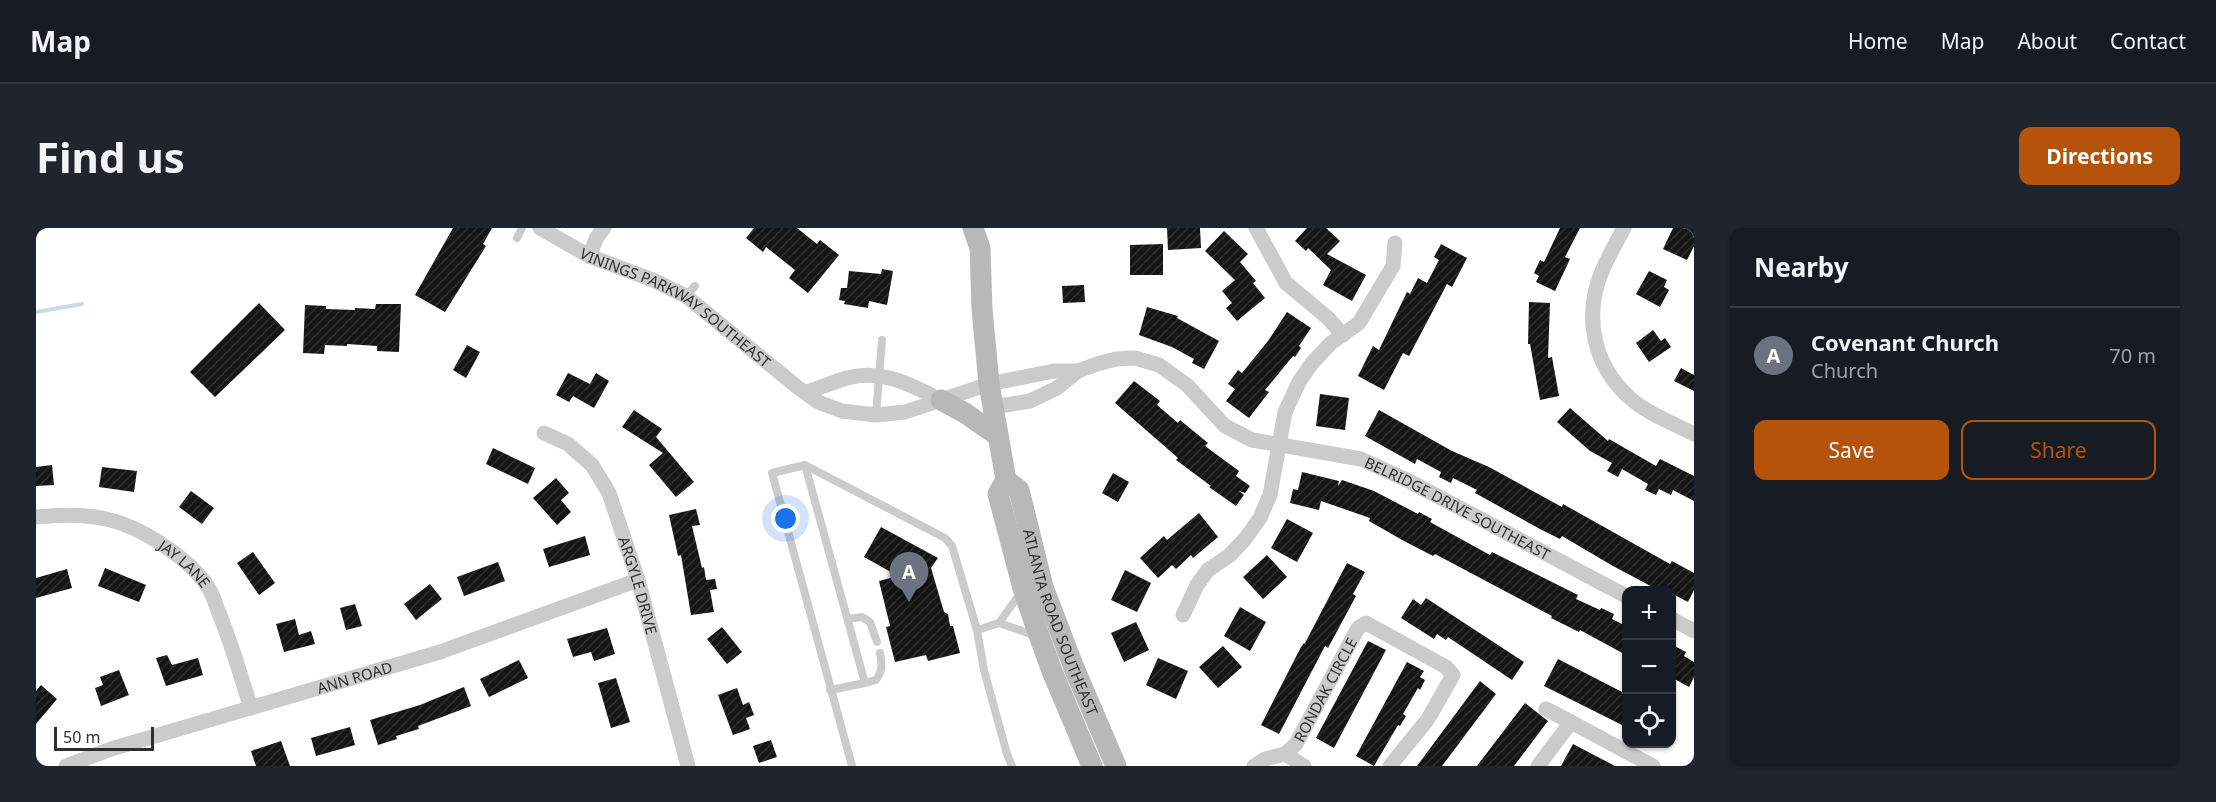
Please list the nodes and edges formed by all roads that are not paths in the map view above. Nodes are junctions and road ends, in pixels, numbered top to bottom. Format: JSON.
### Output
{"nodes":[{"id":1,"x":522,"y":228,"type":"edge"},
{"id":2,"x":540,"y":228,"type":"edge"},
{"id":3,"x":604,"y":228,"type":"edge"},
{"id":4,"x":973,"y":228,"type":"edge"},
{"id":5,"x":987,"y":228,"type":"edge"},
{"id":6,"x":1256,"y":228,"type":"edge"},
{"id":7,"x":1624,"y":228,"type":"edge"},
{"id":8,"x":517,"y":238,"type":"dead end"},
{"id":9,"x":1395,"y":243,"type":"dead end"},
{"id":10,"x":980,"y":248,"type":"junction"},
{"id":11,"x":589,"y":256,"type":"junction"},
{"id":12,"x":1343,"y":334,"type":"junction"},
{"id":13,"x":882,"y":340,"type":"dead end"},
{"id":14,"x":1078,"y":370,"type":"junction"},
{"id":15,"x":878,"y":375,"type":"junction"},
{"id":16,"x":989,"y":384,"type":"junction"},
{"id":17,"x":806,"y":392,"type":"junction"},
{"id":18,"x":941,"y":400,"type":"junction"},
{"id":19,"x":993,"y":408,"type":"junction"},
{"id":20,"x":876,"y":415,"type":"junction"},
{"id":21,"x":544,"y":433,"type":"dead end"},
{"id":22,"x":1694,"y":434,"type":"edge"},
{"id":23,"x":998,"y":436,"type":"junction"},
{"id":24,"x":1279,"y":445,"type":"junction"},
{"id":25,"x":805,"y":465,"type":"junction"},
{"id":26,"x":1006,"y":480,"type":"junction"},
{"id":27,"x":36,"y":517,"type":"edge"},
{"id":28,"x":638,"y":580,"type":"junction"},
{"id":29,"x":1023,"y":588,"type":"junction"},
{"id":30,"x":1622,"y":594,"type":"edge"},
{"id":31,"x":1183,"y":615,"type":"dead end"},
{"id":32,"x":848,"y":619,"type":"junction"},
{"id":33,"x":1676,"y":622,"type":"edge"},
{"id":34,"x":999,"y":623,"type":"junction"},
{"id":35,"x":977,"y":630,"type":"junction"},
{"id":36,"x":1694,"y":631,"type":"edge"},
{"id":37,"x":1040,"y":637,"type":"junction"},
{"id":38,"x":877,"y":642,"type":"dead end"},
{"id":39,"x":880,"y":653,"type":"dead end"},
{"id":40,"x":865,"y":683,"type":"junction"},
{"id":41,"x":830,"y":690,"type":"junction"},
{"id":42,"x":251,"y":708,"type":"junction"},
{"id":43,"x":1546,"y":709,"type":"dead end"},
{"id":44,"x":1571,"y":722,"type":"junction"},
{"id":45,"x":1285,"y":754,"type":"junction"},
{"id":46,"x":66,"y":766,"type":"edge"},
{"id":47,"x":688,"y":766,"type":"edge"},
{"id":48,"x":852,"y":766,"type":"edge"},
{"id":49,"x":1012,"y":766,"type":"edge"},
{"id":50,"x":1092,"y":766,"type":"edge"},
{"id":51,"x":1116,"y":766,"type":"edge"},
{"id":52,"x":1254,"y":766,"type":"edge"},
{"id":53,"x":1304,"y":766,"type":"edge"},
{"id":54,"x":1390,"y":766,"type":"edge"},
{"id":55,"x":1538,"y":766,"type":"edge"},
{"id":56,"x":1653,"y":766,"type":"edge"}],
"edges":[{"from":1,"to":8,"type":"lane"},
{"from":2,"to":11,"type":"street","name":"VININGS PARKWAY SOUTHEAST"},
{"from":3,"to":11,"type":"street"},
{"from":4,"to":10,"type":"main road","name":"ATLANTA ROAD SOUTHEAST"},
{"from":5,"to":10,"type":"main road","name":"ATLANTA ROAD SOUTHEAST"},
{"from":6,"to":12,"type":"street"},
{"from":7,"to":22,"type":"street"},
{"from":9,"to":12,"type":"street"},
{"from":10,"to":16,"type":"main road","name":"ATLANTA ROAD SOUTHEAST"},
{"from":11,"to":17,"type":"street","name":"VININGS PARKWAY SOUTHEAST"},
{"from":12,"to":24,"type":"street"},
{"from":13,"to":15,"type":"lane"},
{"from":14,"to":16,"type":"street","name":"BELRIDGE DRIVE SOUTHEAST"},
{"from":14,"to":19,"type":"street","name":"BELRIDGE DRIVE SOUTHEAST"},
{"from":14,"to":24,"type":"street","name":"BELRIDGE DRIVE SOUTHEAST"},
{"from":15,"to":17,"type":"street"},
{"from":15,"to":18,"type":"street"},
{"from":15,"to":20,"type":"lane"},
{"from":16,"to":18,"type":"street","name":"VININGS PARKWAY SOUTHEAST"},
{"from":16,"to":19,"type":"main road","name":"ATLANTA ROAD SOUTHEAST"},
{"from":17,"to":20,"type":"street","name":"VININGS PARKWAY SOUTHEAST"},
{"from":18,"to":20,"type":"street","name":"VININGS PARKWAY SOUTHEAST"},
{"from":18,"to":23,"type":"main road"},
{"from":19,"to":23,"type":"main road","name":"ATLANTA ROAD SOUTHEAST"},
{"from":21,"to":28,"type":"street","name":"ARGYLE DRIVE"},
{"from":23,"to":26,"type":"main road","name":"ATLANTA ROAD SOUTHEAST"},
{"from":24,"to":30,"type":"street","name":"BELRIDGE DRIVE SOUTHEAST"},
{"from":24,"to":31,"type":"street"},
{"from":25,"to":32,"type":"lane"},
{"from":25,"to":35,"type":"lane"},
{"from":25,"to":41,"type":"lane"},
{"from":26,"to":29,"type":"main road","name":"ATLANTA ROAD SOUTHEAST"},
{"from":26,"to":51,"type":"main road","name":"ATLANTA ROAD SOUTHEAST"},
{"from":27,"to":42,"type":"street","name":"JAY LANE"},
{"from":28,"to":42,"type":"street","name":"ANN ROAD"},
{"from":28,"to":47,"type":"street","name":"ARGYLE DRIVE"},
{"from":29,"to":34,"type":"lane"},
{"from":29,"to":37,"type":"main road","name":"ATLANTA ROAD SOUTHEAST"},
{"from":32,"to":38,"type":"lane"},
{"from":32,"to":40,"type":"lane"},
{"from":33,"to":36,"type":"street"},
{"from":34,"to":35,"type":"lane"},
{"from":34,"to":37,"type":"lane"},
{"from":35,"to":49,"type":"lane"},
{"from":37,"to":50,"type":"main road","name":"ATLANTA ROAD SOUTHEAST"},
{"from":39,"to":40,"type":"lane"},
{"from":40,"to":41,"type":"lane"},
{"from":41,"to":48,"type":"lane"},
{"from":42,"to":46,"type":"street","name":"ANN ROAD"},
{"from":43,"to":44,"type":"street"},
{"from":44,"to":55,"type":"street"},
{"from":44,"to":56,"type":"street"},
{"from":45,"to":52,"type":"street","name":"RONDAK CIRCLE"},
{"from":45,"to":53,"type":"street","name":"RONDAK CIRCLE"},
{"from":45,"to":54,"type":"street","name":"RONDAK CIRCLE"}]}
